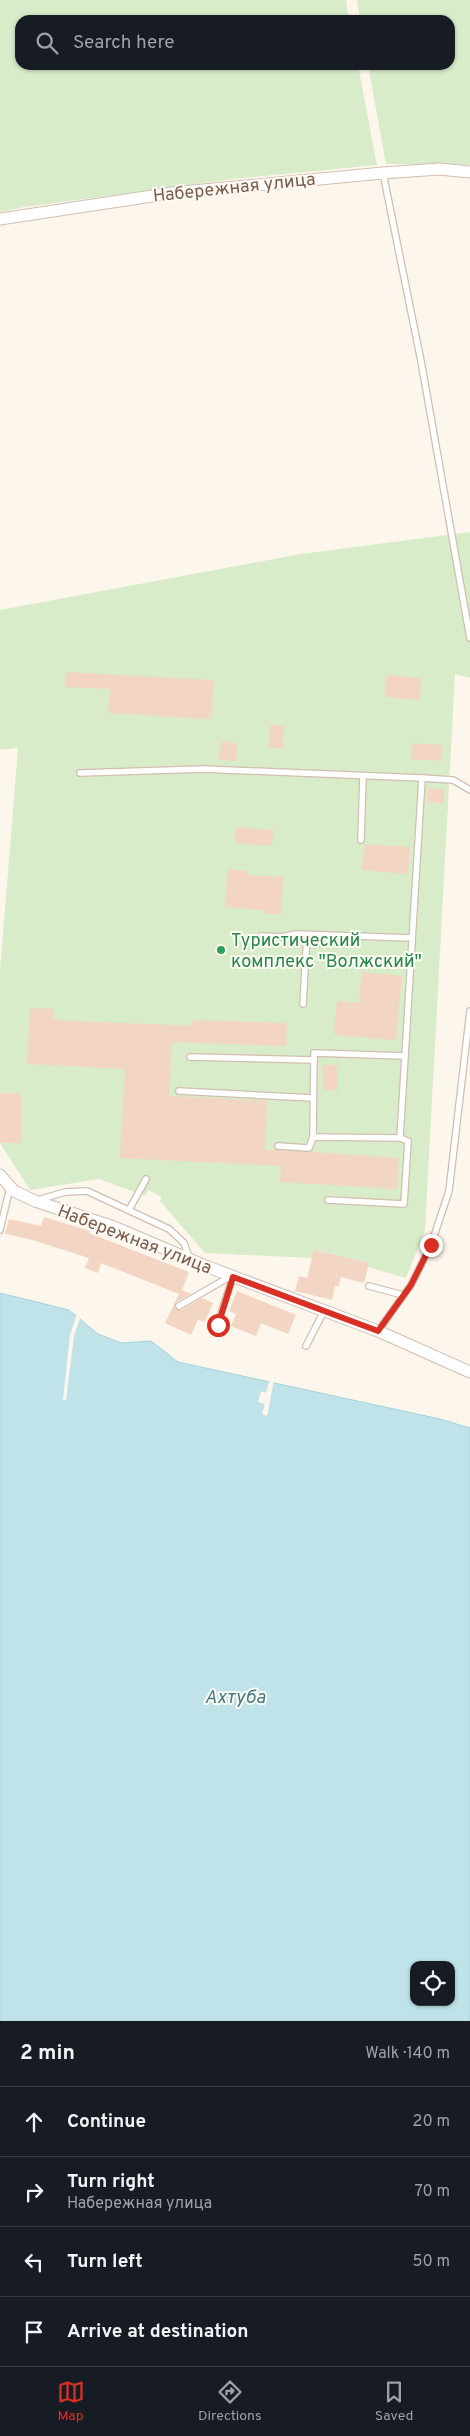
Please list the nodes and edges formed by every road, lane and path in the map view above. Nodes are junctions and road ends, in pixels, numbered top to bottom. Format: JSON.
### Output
{"nodes":[{"id":1,"x":383,"y":172,"type":"junction"},
{"id":2,"x":470,"y":172,"type":"edge"},
{"id":3,"x":0,"y":218,"type":"edge"},
{"id":4,"x":470,"y":638,"type":"edge"},
{"id":5,"x":80,"y":773,"type":"dead end"},
{"id":6,"x":363,"y":776,"type":"junction"},
{"id":7,"x":422,"y":778,"type":"junction"},
{"id":8,"x":470,"y":790,"type":"edge"},
{"id":9,"x":361,"y":840,"type":"dead end"},
{"id":10,"x":307,"y":935,"type":"junction"},
{"id":11,"x":260,"y":936,"type":"dead end"},
{"id":12,"x":412,"y":938,"type":"junction"},
{"id":13,"x":303,"y":1004,"type":"dead end"},
{"id":14,"x":470,"y":1011,"type":"edge"},
{"id":15,"x":405,"y":1056,"type":"junction"},
{"id":16,"x":190,"y":1057,"type":"dead end"},
{"id":17,"x":314,"y":1060,"type":"junction"},
{"id":18,"x":179,"y":1090,"type":"dead end"},
{"id":19,"x":313,"y":1098,"type":"junction"},
{"id":20,"x":313,"y":1137,"type":"junction"},
{"id":21,"x":400,"y":1138,"type":"junction"},
{"id":22,"x":278,"y":1146,"type":"dead end"},
{"id":23,"x":0,"y":1176,"type":"edge"},
{"id":24,"x":146,"y":1179,"type":"dead end"},
{"id":25,"x":10,"y":1187,"type":"junction"},
{"id":26,"x":328,"y":1200,"type":"dead end"},
{"id":27,"x":35,"y":1201,"type":"junction"},
{"id":28,"x":128,"y":1210,"type":"junction"},
{"id":29,"x":0,"y":1230,"type":"edge"},
{"id":30,"x":189,"y":1259,"type":"junction"},
{"id":31,"x":232,"y":1276,"type":"junction"},
{"id":32,"x":369,"y":1286,"type":"dead end"},
{"id":33,"x":403,"y":1295,"type":"junction"},
{"id":34,"x":179,"y":1306,"type":"dead end"},
{"id":35,"x":324,"y":1311,"type":"junction"},
{"id":36,"x":218,"y":1325,"type":"dead end"},
{"id":37,"x":378,"y":1331,"type":"junction"},
{"id":38,"x":306,"y":1346,"type":"dead end"},
{"id":39,"x":470,"y":1372,"type":"edge"}],
"edges":[{"from":1,"to":2,"type":"street","name":"Набережная улица"},
{"from":1,"to":3,"type":"street","name":"Набережная улица"},
{"from":1,"to":4,"type":"lane"},
{"from":5,"to":6,"type":"lane"},
{"from":6,"to":7,"type":"lane"},
{"from":6,"to":9,"type":"lane"},
{"from":7,"to":8,"type":"lane"},
{"from":7,"to":12,"type":"lane"},
{"from":10,"to":11,"type":"lane"},
{"from":10,"to":12,"type":"lane"},
{"from":10,"to":13,"type":"lane"},
{"from":12,"to":15,"type":"lane"},
{"from":14,"to":33,"type":"lane"},
{"from":15,"to":17,"type":"lane"},
{"from":15,"to":21,"type":"lane"},
{"from":16,"to":17,"type":"lane"},
{"from":17,"to":19,"type":"lane"},
{"from":18,"to":19,"type":"lane"},
{"from":19,"to":20,"type":"lane"},
{"from":20,"to":21,"type":"lane"},
{"from":20,"to":22,"type":"lane"},
{"from":21,"to":26,"type":"lane"},
{"from":23,"to":25,"type":"street","name":"Набережная улица"},
{"from":24,"to":28,"type":"lane"},
{"from":25,"to":27,"type":"street","name":"Набережная улица"},
{"from":25,"to":29,"type":"lane"},
{"from":27,"to":28,"type":"lane"},
{"from":27,"to":30,"type":"street","name":"Набережная улица"},
{"from":28,"to":30,"type":"lane"},
{"from":30,"to":31,"type":"street","name":"Набережная улица"},
{"from":31,"to":34,"type":"lane"},
{"from":31,"to":35,"type":"street","name":"Набережная улица"},
{"from":31,"to":36,"type":"lane"},
{"from":32,"to":33,"type":"lane"},
{"from":33,"to":37,"type":"lane"},
{"from":35,"to":37,"type":"street","name":"Набережная улица"},
{"from":35,"to":38,"type":"lane"},
{"from":37,"to":39,"type":"street","name":"Набережная улица"}]}
